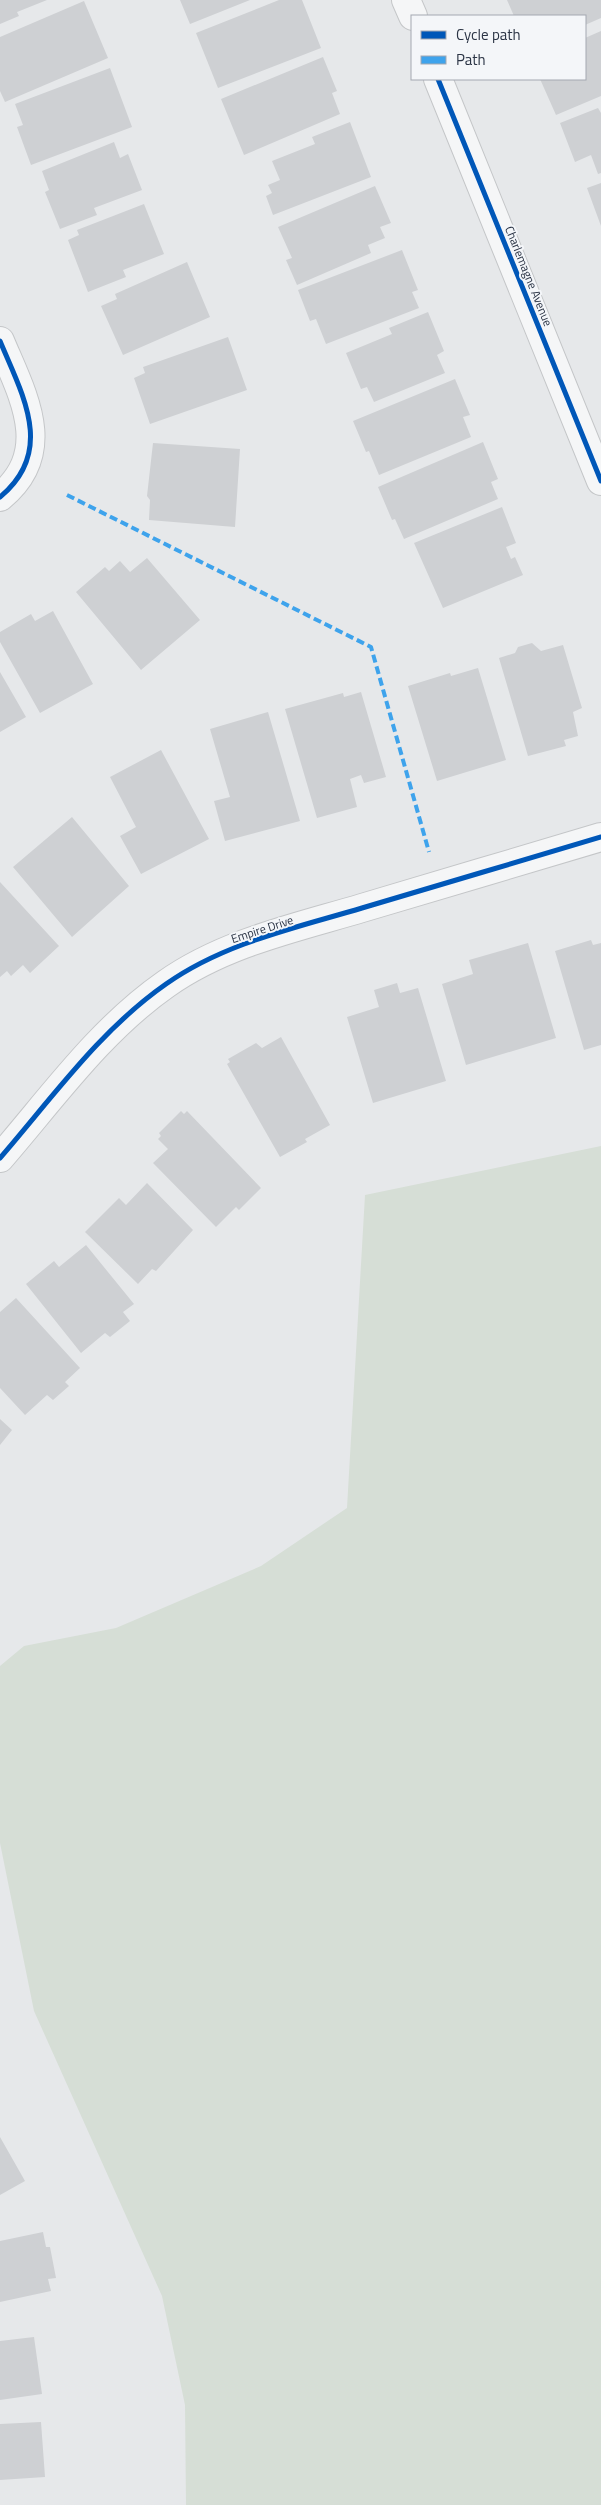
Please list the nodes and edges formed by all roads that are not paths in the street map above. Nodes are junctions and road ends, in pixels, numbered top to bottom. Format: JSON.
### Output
{"nodes":[{"id":1,"x":406,"y":0,"type":"edge"},
{"id":2,"x":413,"y":15,"type":"edge"},
{"id":3,"x":438,"y":80,"type":"edge"},
{"id":4,"x":0,"y":341,"type":"edge"},
{"id":5,"x":601,"y":481,"type":"edge"},
{"id":6,"x":0,"y":497,"type":"edge"},
{"id":7,"x":601,"y":837,"type":"edge"},
{"id":8,"x":0,"y":1158,"type":"edge"}],
"edges":[{"from":1,"to":2,"type":"street"},
{"from":3,"to":5,"type":"street","name":"Charlemagne Avenue"},
{"from":4,"to":6,"type":"street"},
{"from":7,"to":8,"type":"street","name":"Empire Drive"}]}
